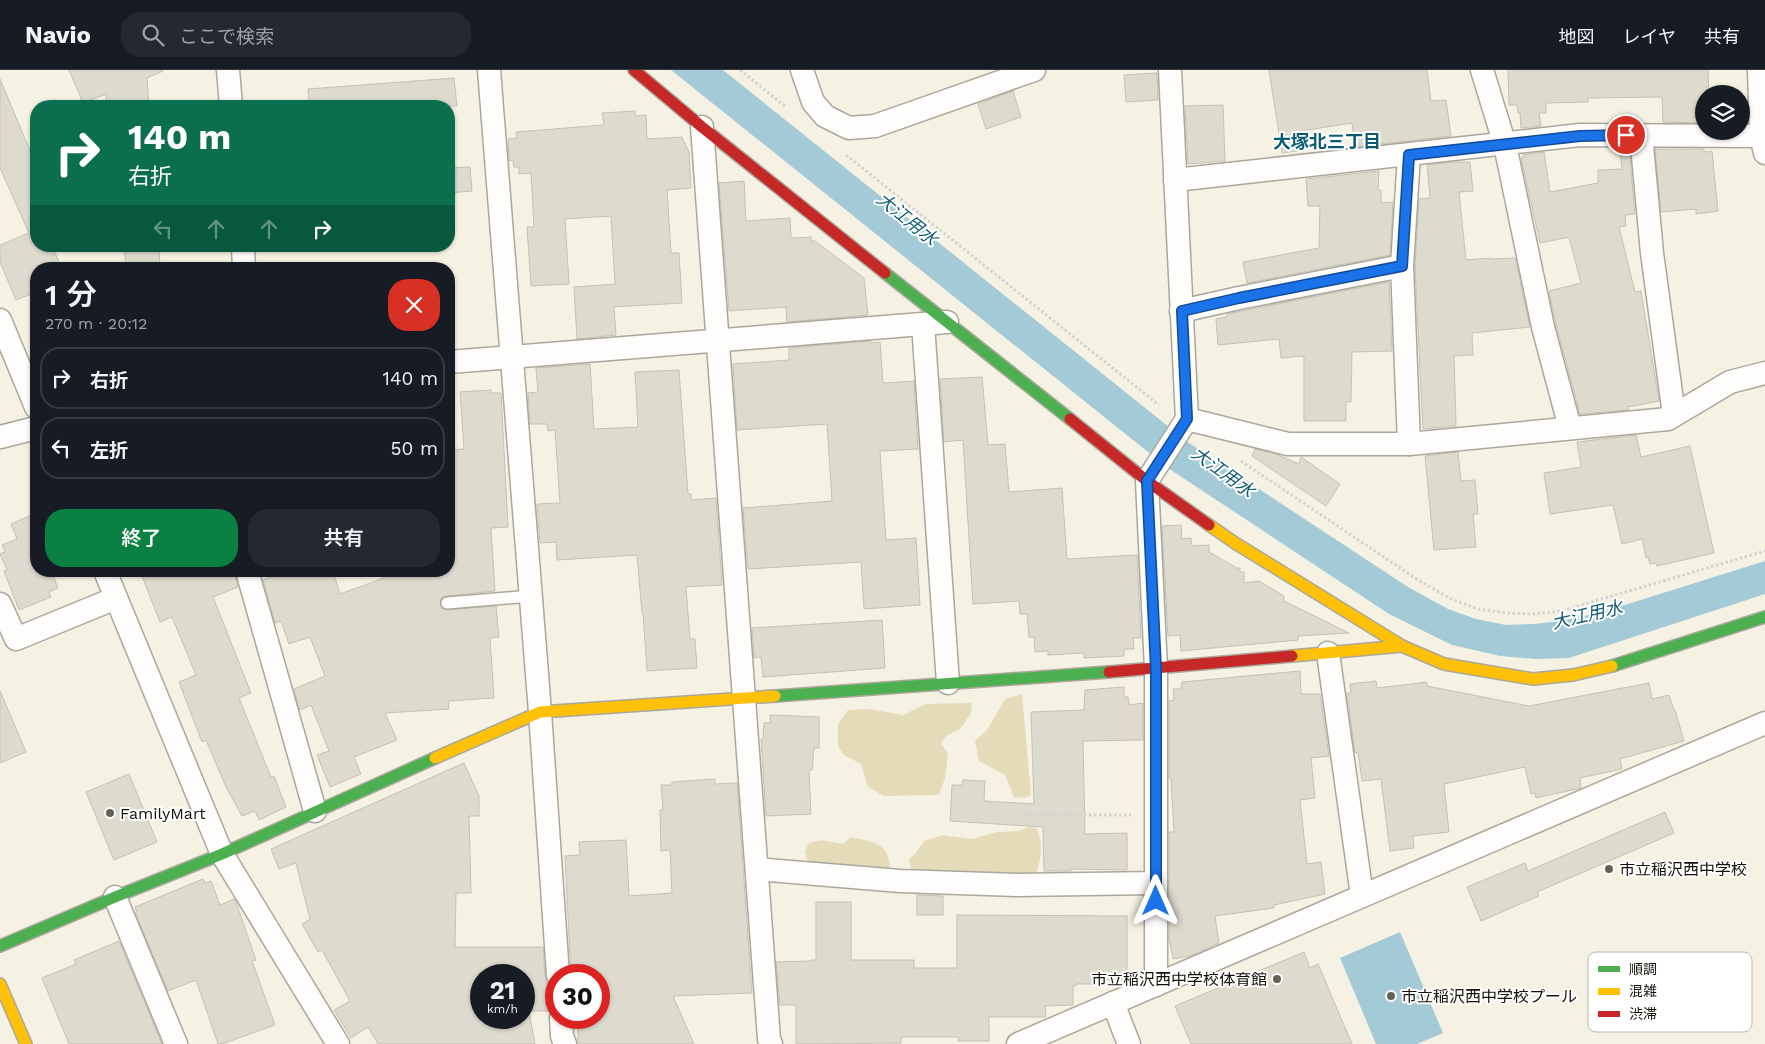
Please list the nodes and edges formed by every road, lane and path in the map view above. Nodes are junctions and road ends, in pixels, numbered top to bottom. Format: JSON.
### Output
{"nodes":[{"id":1,"x":228,"y":70,"type":"edge"},
{"id":2,"x":489,"y":70,"type":"edge"},
{"id":3,"x":634,"y":70,"type":"edge"},
{"id":4,"x":802,"y":70,"type":"edge"},
{"id":5,"x":1034,"y":70,"type":"edge"},
{"id":6,"x":1170,"y":70,"type":"edge"},
{"id":7,"x":1482,"y":70,"type":"edge"},
{"id":8,"x":1759,"y":70,"type":"edge"},
{"id":9,"x":230,"y":100,"type":"edge"},
{"id":10,"x":702,"y":128,"type":"junction"},
{"id":11,"x":1641,"y":135,"type":"junction"},
{"id":12,"x":1763,"y":144,"type":"edge"},
{"id":13,"x":1506,"y":145,"type":"junction"},
{"id":14,"x":1409,"y":155,"type":"junction"},
{"id":15,"x":1175,"y":180,"type":"junction"},
{"id":16,"x":1402,"y":266,"type":"junction"},
{"id":17,"x":1182,"y":311,"type":"junction"},
{"id":18,"x":0,"y":320,"type":"edge"},
{"id":19,"x":947,"y":322,"type":"junction"},
{"id":20,"x":923,"y":324,"type":"junction"},
{"id":21,"x":718,"y":340,"type":"junction"},
{"id":22,"x":512,"y":357,"type":"junction"},
{"id":23,"x":455,"y":362,"type":"edge"},
{"id":24,"x":1765,"y":373,"type":"edge"},
{"id":25,"x":30,"y":392,"type":"edge"},
{"id":26,"x":1674,"y":416,"type":"junction"},
{"id":27,"x":1184,"y":423,"type":"junction"},
{"id":28,"x":1570,"y":428,"type":"junction"},
{"id":29,"x":30,"y":430,"type":"edge"},
{"id":30,"x":0,"y":437,"type":"edge"},
{"id":31,"x":1409,"y":444,"type":"junction"},
{"id":32,"x":1152,"y":474,"type":"junction"},
{"id":33,"x":107,"y":577,"type":"edge"},
{"id":34,"x":249,"y":577,"type":"edge"},
{"id":35,"x":531,"y":596,"type":"junction"},
{"id":36,"x":116,"y":598,"type":"junction"},
{"id":37,"x":448,"y":603,"type":"dead end"},
{"id":38,"x":0,"y":604,"type":"edge"},
{"id":39,"x":1765,"y":617,"type":"edge"},
{"id":40,"x":1402,"y":646,"type":"junction"},
{"id":41,"x":1328,"y":653,"type":"junction"},
{"id":42,"x":1156,"y":669,"type":"junction"},
{"id":43,"x":948,"y":684,"type":"junction"},
{"id":44,"x":744,"y":698,"type":"junction"},
{"id":45,"x":540,"y":712,"type":"junction"},
{"id":46,"x":1765,"y":723,"type":"edge"},
{"id":47,"x":315,"y":811,"type":"junction"},
{"id":48,"x":1156,"y":814,"type":"junction"},
{"id":49,"x":1024,"y":815,"type":"dead end"},
{"id":50,"x":222,"y":854,"type":"junction"},
{"id":51,"x":757,"y":869,"type":"junction"},
{"id":52,"x":1156,"y":883,"type":"junction"},
{"id":53,"x":115,"y":896,"type":"junction"},
{"id":54,"x":1362,"y":896,"type":"junction"},
{"id":55,"x":0,"y":946,"type":"edge"},
{"id":56,"x":557,"y":964,"type":"edge"},
{"id":57,"x":0,"y":984,"type":"edge"},
{"id":58,"x":1156,"y":985,"type":"junction"},
{"id":59,"x":1113,"y":1003,"type":"junction"},
{"id":60,"x":562,"y":1029,"type":"edge"},
{"id":61,"x":26,"y":1044,"type":"edge"},
{"id":62,"x":176,"y":1044,"type":"edge"},
{"id":63,"x":338,"y":1044,"type":"edge"},
{"id":64,"x":566,"y":1044,"type":"edge"},
{"id":65,"x":772,"y":1044,"type":"edge"},
{"id":66,"x":1018,"y":1044,"type":"edge"},
{"id":67,"x":1129,"y":1044,"type":"edge"}],
"edges":[{"from":1,"to":9,"type":"street"},
{"from":2,"to":22,"type":"street"},
{"from":3,"to":10,"type":"street"},
{"from":4,"to":5,"type":"street"},
{"from":6,"to":15,"type":"street"},
{"from":7,"to":13,"type":"street"},
{"from":8,"to":12,"type":"street"},
{"from":10,"to":19,"type":"street"},
{"from":10,"to":21,"type":"street"},
{"from":11,"to":12,"type":"street"},
{"from":11,"to":13,"type":"street"},
{"from":11,"to":26,"type":"street"},
{"from":13,"to":14,"type":"street"},
{"from":13,"to":28,"type":"street"},
{"from":14,"to":15,"type":"street"},
{"from":14,"to":16,"type":"street"},
{"from":15,"to":17,"type":"street"},
{"from":16,"to":17,"type":"street"},
{"from":16,"to":31,"type":"street"},
{"from":17,"to":27,"type":"street"},
{"from":18,"to":25,"type":"street"},
{"from":19,"to":20,"type":"street"},
{"from":19,"to":32,"type":"street"},
{"from":20,"to":21,"type":"street"},
{"from":20,"to":43,"type":"street"},
{"from":21,"to":22,"type":"street"},
{"from":21,"to":44,"type":"street"},
{"from":22,"to":23,"type":"street"},
{"from":22,"to":35,"type":"street"},
{"from":24,"to":26,"type":"street"},
{"from":26,"to":28,"type":"street"},
{"from":27,"to":31,"type":"street"},
{"from":27,"to":32,"type":"street"},
{"from":28,"to":31,"type":"street"},
{"from":29,"to":30,"type":"street"},
{"from":32,"to":40,"type":"street"},
{"from":32,"to":42,"type":"street"},
{"from":33,"to":36,"type":"street"},
{"from":34,"to":47,"type":"street"},
{"from":35,"to":37,"type":"lane"},
{"from":35,"to":45,"type":"street"},
{"from":36,"to":38,"type":"street"},
{"from":36,"to":50,"type":"street"},
{"from":39,"to":40,"type":"street"},
{"from":40,"to":41,"type":"street"},
{"from":41,"to":42,"type":"street"},
{"from":41,"to":54,"type":"street"},
{"from":42,"to":43,"type":"street"},
{"from":42,"to":48,"type":"street"},
{"from":43,"to":44,"type":"street"},
{"from":44,"to":45,"type":"street"},
{"from":44,"to":51,"type":"street"},
{"from":45,"to":47,"type":"street"},
{"from":45,"to":56,"type":"street"},
{"from":46,"to":54,"type":"street"},
{"from":47,"to":50,"type":"street"},
{"from":48,"to":49,"type":"path"},
{"from":48,"to":52,"type":"street"},
{"from":50,"to":53,"type":"street"},
{"from":50,"to":63,"type":"street"},
{"from":51,"to":52,"type":"street"},
{"from":51,"to":65,"type":"street"},
{"from":52,"to":58,"type":"street"},
{"from":53,"to":55,"type":"street"},
{"from":53,"to":62,"type":"street"},
{"from":54,"to":58,"type":"street"},
{"from":57,"to":61,"type":"street"},
{"from":58,"to":59,"type":"street"},
{"from":59,"to":66,"type":"street"},
{"from":59,"to":67,"type":"street"},
{"from":60,"to":64,"type":"street"}]}
